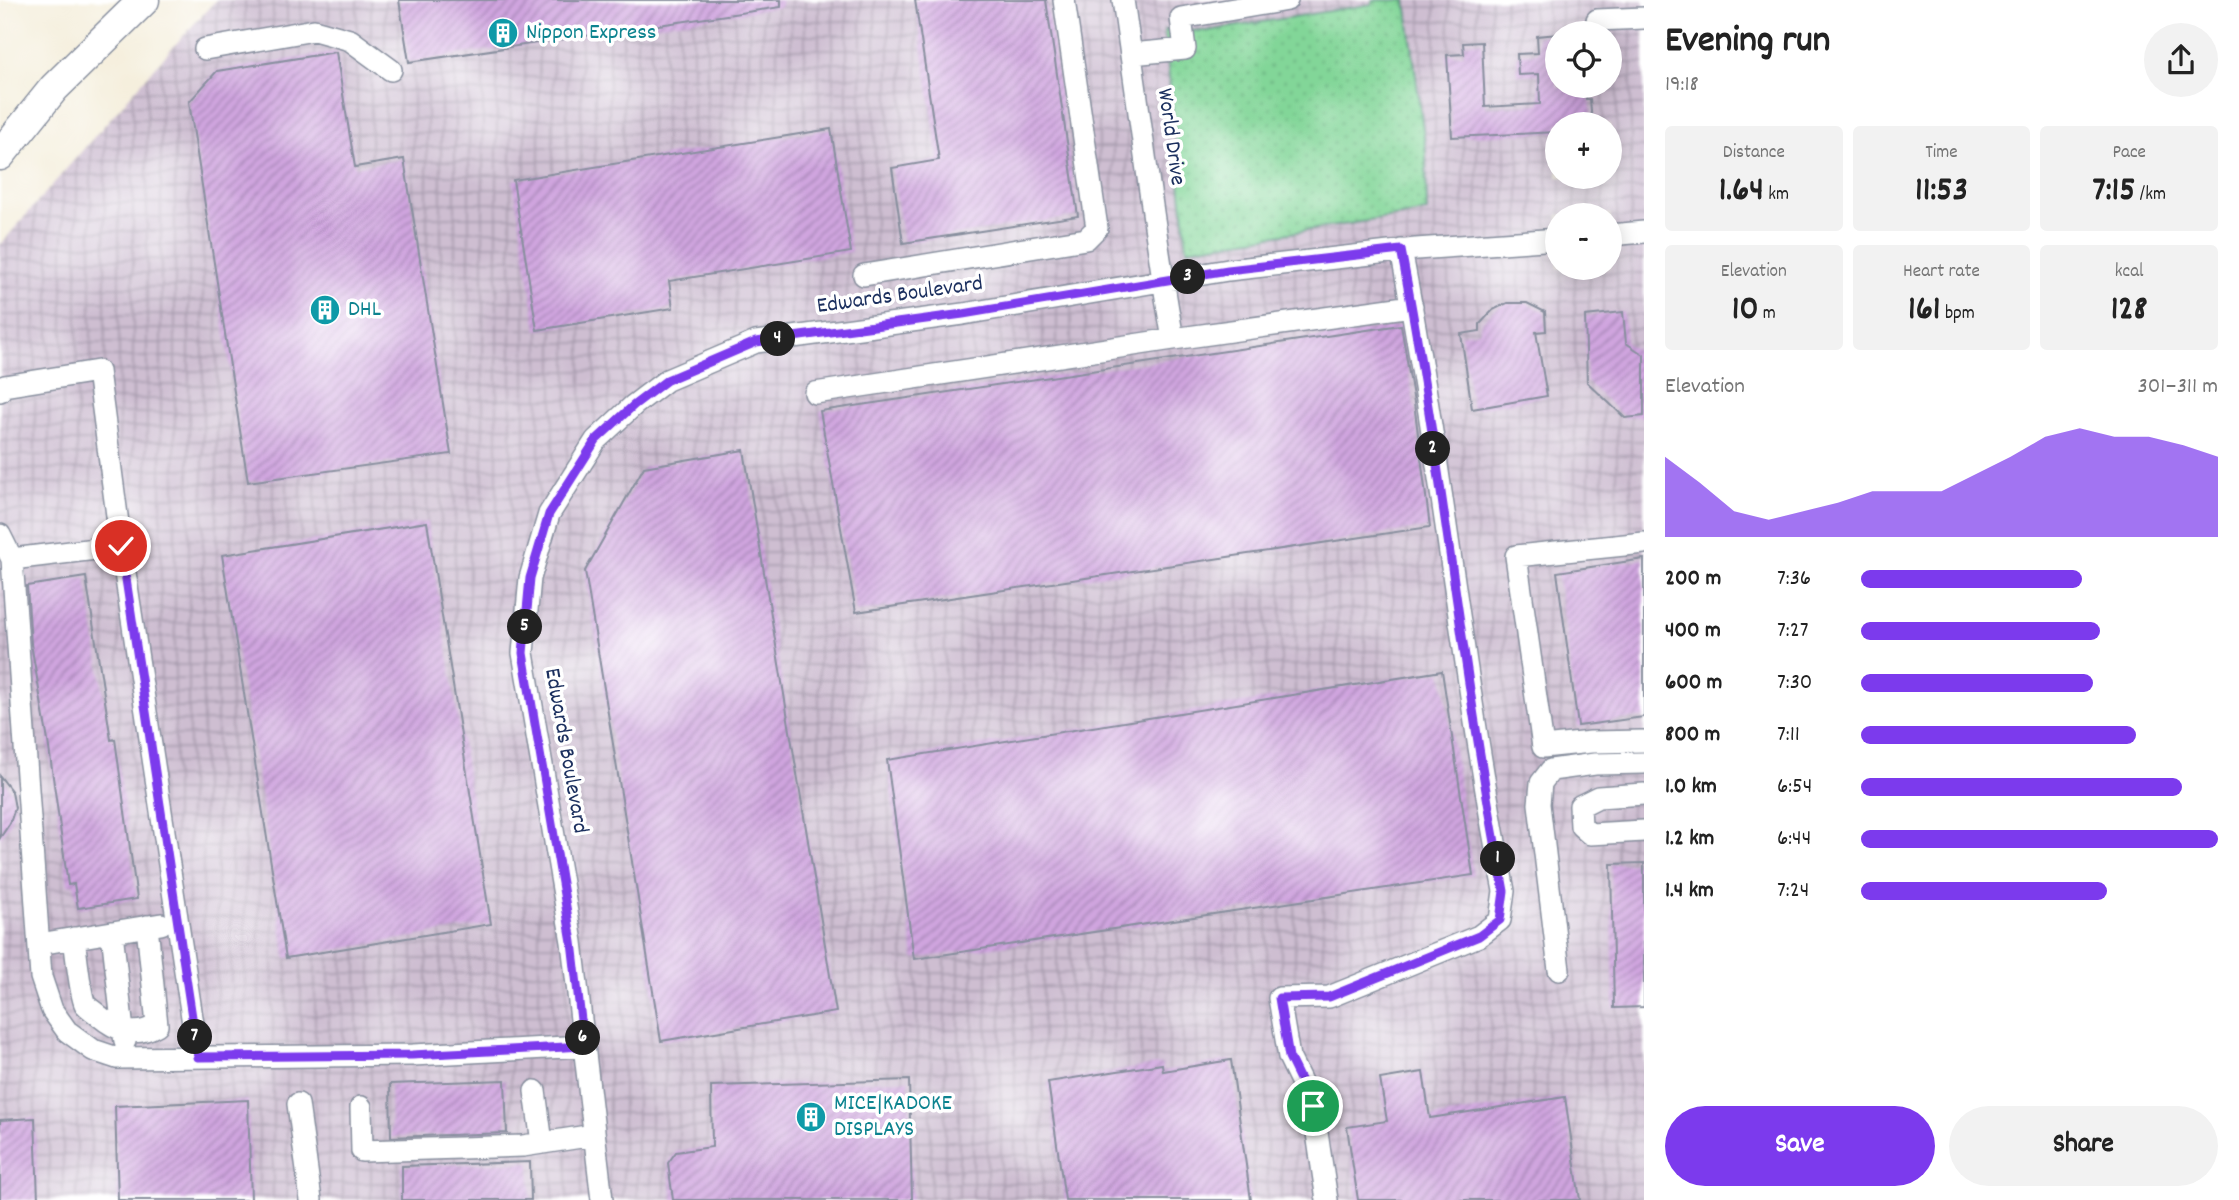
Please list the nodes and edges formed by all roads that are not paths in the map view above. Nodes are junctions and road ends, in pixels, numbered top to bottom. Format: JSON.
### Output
{"nodes":[{"id":1,"x":144,"y":0,"type":"edge"},
{"id":2,"x":1064,"y":0,"type":"edge"},
{"id":3,"x":1123,"y":0,"type":"edge"},
{"id":4,"x":1287,"y":0,"type":"edge"},
{"id":5,"x":1644,"y":18,"type":"edge"},
{"id":6,"x":1597,"y":20,"type":"dead end"},
{"id":7,"x":205,"y":49,"type":"dead end"},
{"id":8,"x":1131,"y":54,"type":"junction"},
{"id":9,"x":391,"y":70,"type":"dead end"},
{"id":10,"x":0,"y":155,"type":"edge"},
{"id":11,"x":1644,"y":232,"type":"edge"},
{"id":12,"x":1622,"y":234,"type":"edge"},
{"id":13,"x":1545,"y":240,"type":"edge"},
{"id":14,"x":1401,"y":250,"type":"junction"},
{"id":15,"x":864,"y":275,"type":"dead end"},
{"id":16,"x":1162,"y":281,"type":"junction"},
{"id":17,"x":1412,"y":306,"type":"junction"},
{"id":18,"x":1173,"y":339,"type":"junction"},
{"id":19,"x":0,"y":391,"type":"edge"},
{"id":20,"x":815,"y":393,"type":"dead end"},
{"id":21,"x":0,"y":535,"type":"edge"},
{"id":22,"x":1644,"y":543,"type":"edge"},
{"id":23,"x":121,"y":546,"type":"junction"},
{"id":24,"x":12,"y":559,"type":"junction"},
{"id":25,"x":1644,"y":741,"type":"edge"},
{"id":26,"x":1644,"y":763,"type":"edge"},
{"id":27,"x":1644,"y":794,"type":"edge"},
{"id":28,"x":1644,"y":831,"type":"edge"},
{"id":29,"x":177,"y":921,"type":"junction"},
{"id":30,"x":147,"y":926,"type":"junction"},
{"id":31,"x":112,"y":932,"type":"junction"},
{"id":32,"x":74,"y":938,"type":"junction"},
{"id":33,"x":39,"y":944,"type":"junction"},
{"id":34,"x":1559,"y":970,"type":"dead end"},
{"id":35,"x":123,"y":1031,"type":"junction"},
{"id":36,"x":584,"y":1046,"type":"junction"},
{"id":37,"x":198,"y":1057,"type":"junction"},
{"id":38,"x":127,"y":1058,"type":"junction"},
{"id":39,"x":535,"y":1090,"type":"dead end"},
{"id":40,"x":298,"y":1104,"type":"dead end"},
{"id":41,"x":361,"y":1107,"type":"dead end"},
{"id":42,"x":594,"y":1135,"type":"junction"},
{"id":43,"x":542,"y":1143,"type":"junction"},
{"id":44,"x":311,"y":1200,"type":"edge"},
{"id":45,"x":602,"y":1200,"type":"edge"},
{"id":46,"x":1327,"y":1200,"type":"edge"}],
"edges":[{"from":1,"to":10,"type":"highway"},
{"from":2,"to":15,"type":"street"},
{"from":3,"to":8,"type":"street","name":"World Drive"},
{"from":4,"to":8,"type":"street"},
{"from":5,"to":6,"type":"street"},
{"from":7,"to":9,"type":"street"},
{"from":8,"to":16,"type":"street","name":"World Drive"},
{"from":11,"to":12,"type":"street"},
{"from":13,"to":14,"type":"street","name":"Edwards Boulevard"},
{"from":14,"to":16,"type":"street","name":"Edwards Boulevard"},
{"from":14,"to":17,"type":"street"},
{"from":16,"to":18,"type":"street","name":"World Drive"},
{"from":16,"to":36,"type":"street","name":"Edwards Boulevard"},
{"from":17,"to":18,"type":"street"},
{"from":17,"to":46,"type":"street"},
{"from":18,"to":20,"type":"street"},
{"from":19,"to":23,"type":"street"},
{"from":21,"to":24,"type":"street"},
{"from":22,"to":25,"type":"street"},
{"from":23,"to":24,"type":"street"},
{"from":23,"to":29,"type":"street"},
{"from":24,"to":33,"type":"street"},
{"from":26,"to":34,"type":"street"},
{"from":27,"to":28,"type":"street"},
{"from":29,"to":30,"type":"street"},
{"from":29,"to":37,"type":"street"},
{"from":30,"to":31,"type":"street"},
{"from":30,"to":35,"type":"street"},
{"from":31,"to":32,"type":"street"},
{"from":31,"to":35,"type":"street"},
{"from":32,"to":33,"type":"street"},
{"from":32,"to":35,"type":"street"},
{"from":33,"to":38,"type":"street"},
{"from":35,"to":38,"type":"street"},
{"from":36,"to":37,"type":"street"},
{"from":36,"to":42,"type":"street","name":"Edwards Boulevard"},
{"from":37,"to":38,"type":"street"},
{"from":39,"to":43,"type":"street"},
{"from":40,"to":44,"type":"street"},
{"from":41,"to":43,"type":"street"},
{"from":42,"to":43,"type":"street"},
{"from":42,"to":45,"type":"street","name":"Edwards Boulevard"}]}
